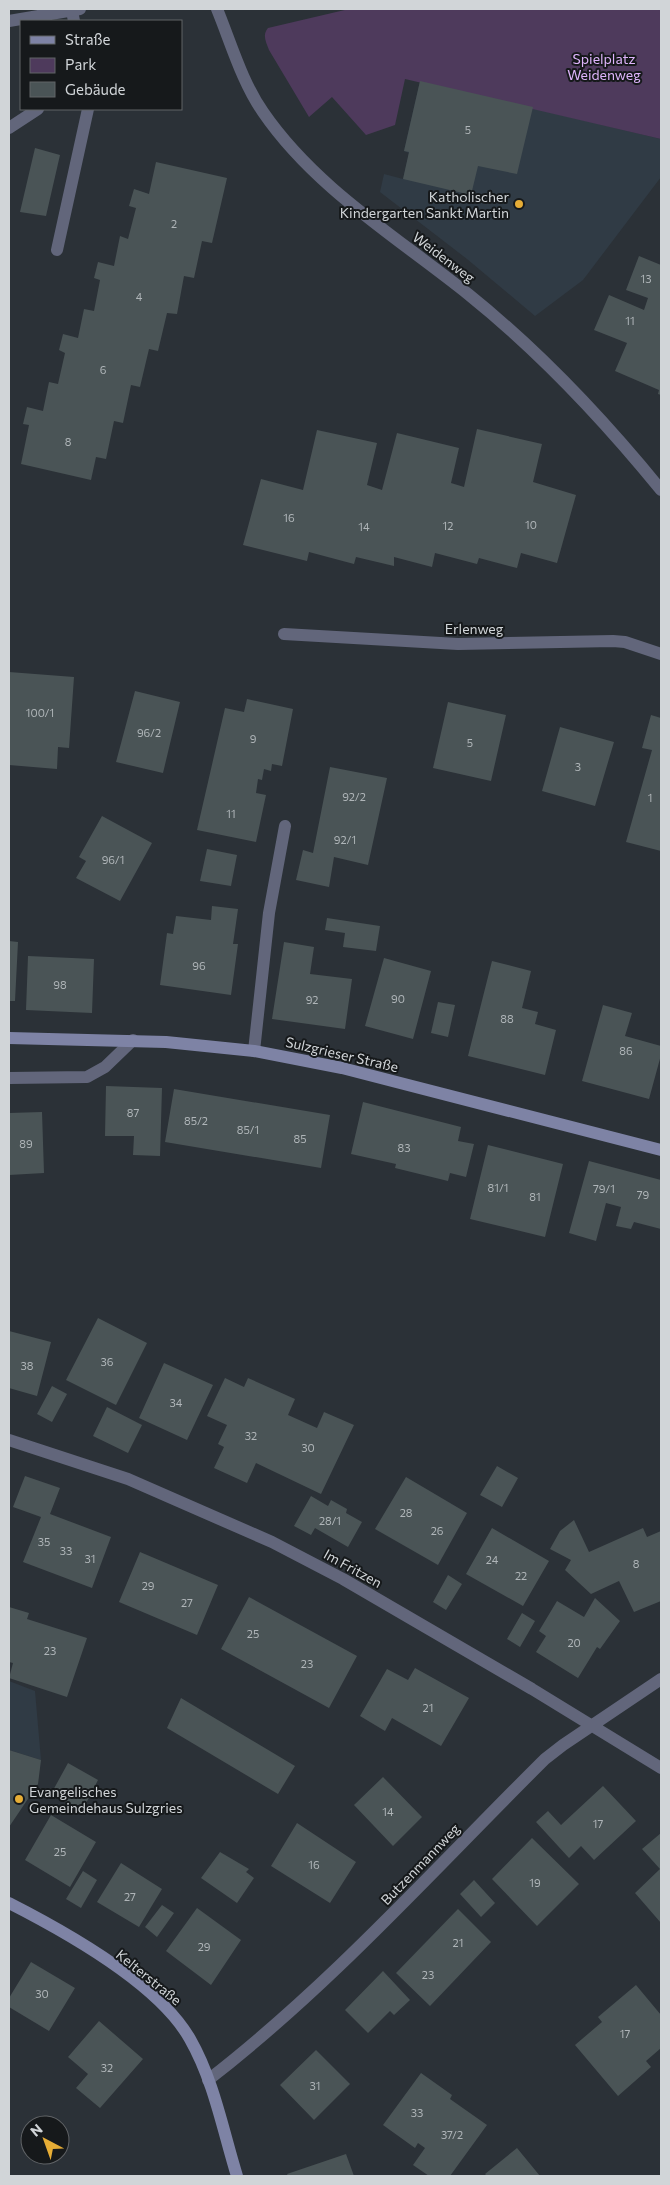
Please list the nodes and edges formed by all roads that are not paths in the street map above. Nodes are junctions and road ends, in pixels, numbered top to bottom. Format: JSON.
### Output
{"nodes":[{"id":1,"x":217,"y":9,"type":"edge"},
{"id":2,"x":75,"y":13,"type":"edge"},
{"id":3,"x":9,"y":21,"type":"edge"},
{"id":4,"x":36,"y":110,"type":"edge"},
{"id":5,"x":88,"y":110,"type":"edge"},
{"id":6,"x":9,"y":128,"type":"edge"},
{"id":7,"x":58,"y":250,"type":"dead end"},
{"id":8,"x":661,"y":490,"type":"edge"},
{"id":9,"x":284,"y":634,"type":"dead end"},
{"id":10,"x":661,"y":654,"type":"edge"},
{"id":11,"x":285,"y":826,"type":"dead end"},
{"id":12,"x":9,"y":1038,"type":"edge"},
{"id":13,"x":133,"y":1040,"type":"junction"},
{"id":14,"x":254,"y":1051,"type":"junction"},
{"id":15,"x":9,"y":1078,"type":"edge"},
{"id":16,"x":661,"y":1150,"type":"edge"},
{"id":17,"x":9,"y":1440,"type":"edge"},
{"id":18,"x":661,"y":1678,"type":"edge"},
{"id":19,"x":592,"y":1725,"type":"junction"},
{"id":20,"x":661,"y":1768,"type":"edge"},
{"id":21,"x":9,"y":1903,"type":"edge"},
{"id":22,"x":208,"y":2080,"type":"junction"},
{"id":23,"x":237,"y":2176,"type":"edge"}],
"edges":[{"from":1,"to":8,"type":"street","name":"Weidenweg"},
{"from":2,"to":3,"type":"street"},
{"from":4,"to":6,"type":"street"},
{"from":5,"to":7,"type":"street"},
{"from":9,"to":10,"type":"street","name":"Erlenweg"},
{"from":11,"to":14,"type":"street"},
{"from":12,"to":13,"type":"main road","name":"Sulzgrieser Straße"},
{"from":13,"to":14,"type":"main road","name":"Sulzgrieser Straße"},
{"from":13,"to":15,"type":"street"},
{"from":14,"to":16,"type":"main road","name":"Sulzgrieser Straße"},
{"from":17,"to":19,"type":"street","name":"Im Fritzen"},
{"from":18,"to":19,"type":"street","name":"Butzenmannweg"},
{"from":19,"to":20,"type":"street","name":"Im Fritzen"},
{"from":19,"to":22,"type":"street","name":"Butzenmannweg"},
{"from":21,"to":22,"type":"main road","name":"Kelterstraße"},
{"from":22,"to":23,"type":"main road","name":"Kelterstraße"}]}
